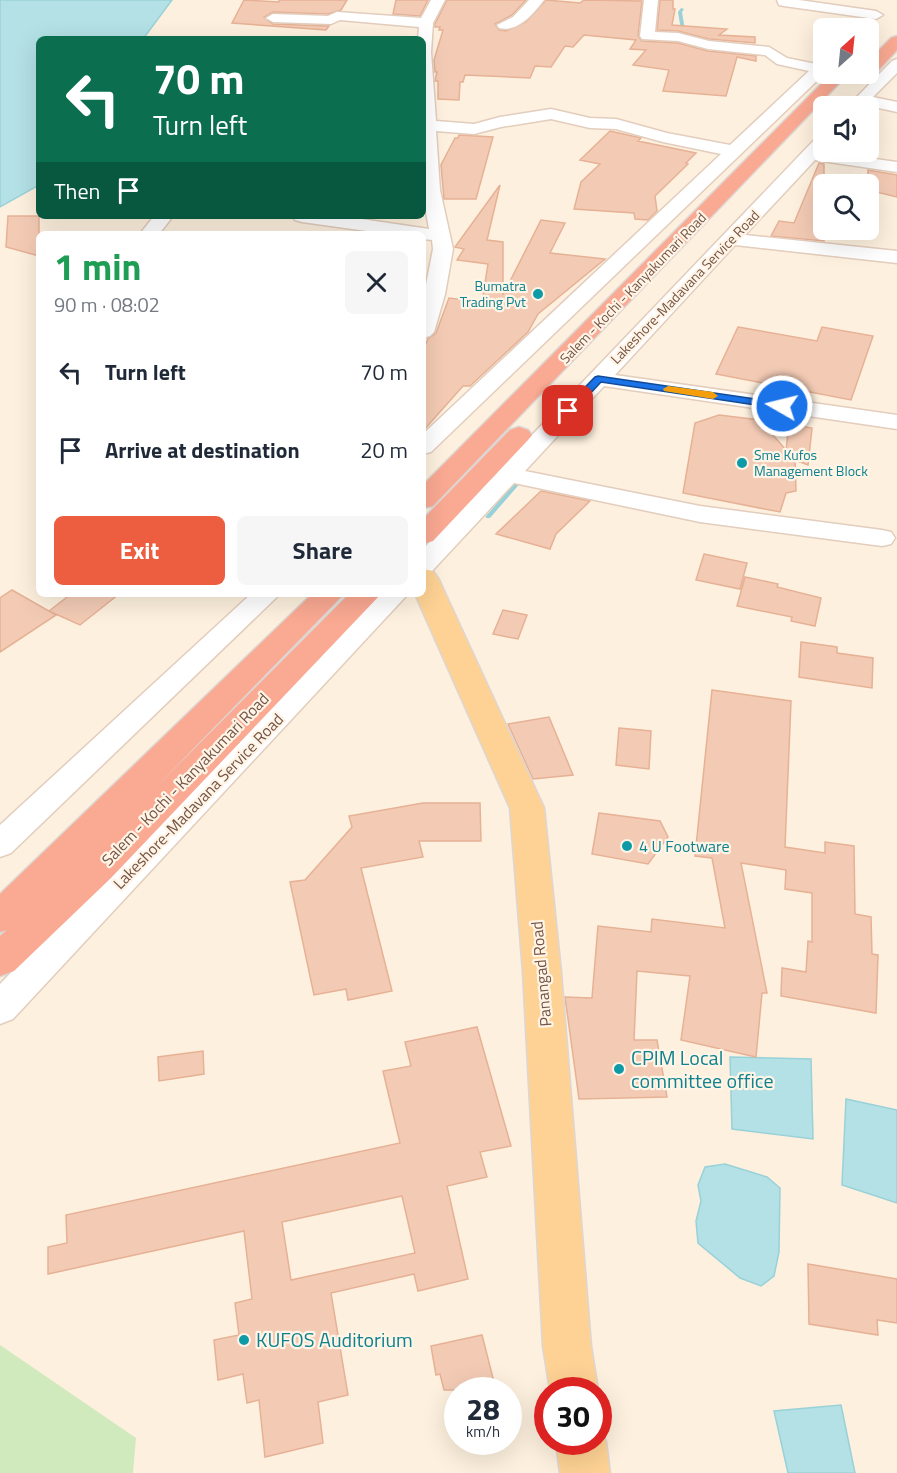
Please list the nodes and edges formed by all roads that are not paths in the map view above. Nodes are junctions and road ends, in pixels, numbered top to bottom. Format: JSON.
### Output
{"nodes":[{"id":1,"x":438,"y":0,"type":"edge"},
{"id":2,"x":537,"y":0,"type":"edge"},
{"id":3,"x":651,"y":0,"type":"edge"},
{"id":4,"x":784,"y":0,"type":"edge"},
{"id":5,"x":273,"y":18,"type":"dead end"},
{"id":6,"x":518,"y":20,"type":"junction"},
{"id":7,"x":879,"y":20,"type":"edge"},
{"id":8,"x":426,"y":23,"type":"junction"},
{"id":9,"x":536,"y":24,"type":"dead end"},
{"id":10,"x":504,"y":25,"type":"dead end"},
{"id":11,"x":425,"y":36,"type":"edge"},
{"id":12,"x":897,"y":41,"type":"edge"},
{"id":13,"x":879,"y":60,"type":"edge"},
{"id":14,"x":897,"y":64,"type":"edge"},
{"id":15,"x":813,"y":67,"type":"edge"},
{"id":16,"x":813,"y":81,"type":"edge"},
{"id":17,"x":426,"y":82,"type":"edge"},
{"id":18,"x":813,"y":84,"type":"edge"},
{"id":19,"x":860,"y":96,"type":"edge"},
{"id":20,"x":879,"y":105,"type":"edge"},
{"id":21,"x":897,"y":107,"type":"edge"},
{"id":22,"x":429,"y":126,"type":"junction"},
{"id":23,"x":813,"y":129,"type":"edge"},
{"id":24,"x":733,"y":151,"type":"junction"},
{"id":25,"x":813,"y":151,"type":"edge"},
{"id":26,"x":877,"y":162,"type":"edge"},
{"id":27,"x":897,"y":167,"type":"edge"},
{"id":28,"x":162,"y":219,"type":"edge"},
{"id":29,"x":323,"y":219,"type":"edge"},
{"id":30,"x":152,"y":231,"type":"edge"},
{"id":31,"x":406,"y":231,"type":"edge"},
{"id":32,"x":426,"y":234,"type":"edge"},
{"id":33,"x":441,"y":236,"type":"junction"},
{"id":34,"x":732,"y":239,"type":"junction"},
{"id":35,"x":897,"y":257,"type":"edge"},
{"id":36,"x":426,"y":322,"type":"edge"},
{"id":37,"x":598,"y":379,"type":"junction"},
{"id":38,"x":897,"y":423,"type":"edge"},
{"id":39,"x":426,"y":444,"type":"edge"},
{"id":40,"x":508,"y":475,"type":"junction"},
{"id":41,"x":426,"y":497,"type":"edge"},
{"id":42,"x":426,"y":532,"type":"edge"},
{"id":43,"x":882,"y":538,"type":"dead end"},
{"id":44,"x":426,"y":562,"type":"edge"},
{"id":45,"x":426,"y":585,"type":"edge"},
{"id":46,"x":264,"y":597,"type":"edge"},
{"id":47,"x":326,"y":597,"type":"edge"},
{"id":48,"x":363,"y":597,"type":"edge"},
{"id":49,"x":392,"y":597,"type":"edge"},
{"id":50,"x":0,"y":844,"type":"edge"},
{"id":51,"x":0,"y":917,"type":"edge"},
{"id":52,"x":0,"y":960,"type":"edge"},
{"id":53,"x":0,"y":1008,"type":"edge"},
{"id":54,"x":572,"y":1377,"type":"edge"},
{"id":55,"x":583,"y":1455,"type":"edge"},
{"id":56,"x":585,"y":1473,"type":"edge"}],
"edges":[{"from":1,"to":8,"type":"street"},
{"from":2,"to":6,"type":"street"},
{"from":3,"to":15,"type":"street"},
{"from":4,"to":7,"type":"street"},
{"from":5,"to":8,"type":"street"},
{"from":6,"to":9,"type":"street"},
{"from":6,"to":10,"type":"street"},
{"from":8,"to":11,"type":"street"},
{"from":12,"to":13,"type":"highway"},
{"from":14,"to":19,"type":"street"},
{"from":16,"to":24,"type":"street"},
{"from":17,"to":22,"type":"street"},
{"from":18,"to":41,"type":"highway","name":"Salem - Kochi - Kanyakumari Road"},
{"from":20,"to":21,"type":"street"},
{"from":22,"to":24,"type":"street"},
{"from":22,"to":33,"type":"street"},
{"from":23,"to":42,"type":"highway","name":"Salem - Kochi - Kanyakumari Road"},
{"from":24,"to":39,"type":"street"},
{"from":25,"to":34,"type":"street","name":"Lakeshore-Madavana Service Road"},
{"from":26,"to":27,"type":"street"},
{"from":28,"to":30,"type":"street"},
{"from":29,"to":31,"type":"street"},
{"from":32,"to":33,"type":"street"},
{"from":33,"to":36,"type":"street"},
{"from":34,"to":35,"type":"street"},
{"from":34,"to":37,"type":"street","name":"Lakeshore-Madavana Service Road"},
{"from":37,"to":38,"type":"street"},
{"from":37,"to":40,"type":"street","name":"Lakeshore-Madavana Service Road"},
{"from":40,"to":43,"type":"street"},
{"from":40,"to":44,"type":"street","name":"Lakeshore-Madavana Service Road"},
{"from":45,"to":54,"type":"main road","name":"Panangad Road"},
{"from":46,"to":50,"type":"street"},
{"from":47,"to":51,"type":"highway","name":"Salem - Kochi - Kanyakumari Road"},
{"from":48,"to":52,"type":"highway","name":"Salem - Kochi - Kanyakumari Road"},
{"from":49,"to":53,"type":"street","name":"Lakeshore-Madavana Service Road"},
{"from":55,"to":56,"type":"main road"}]}
